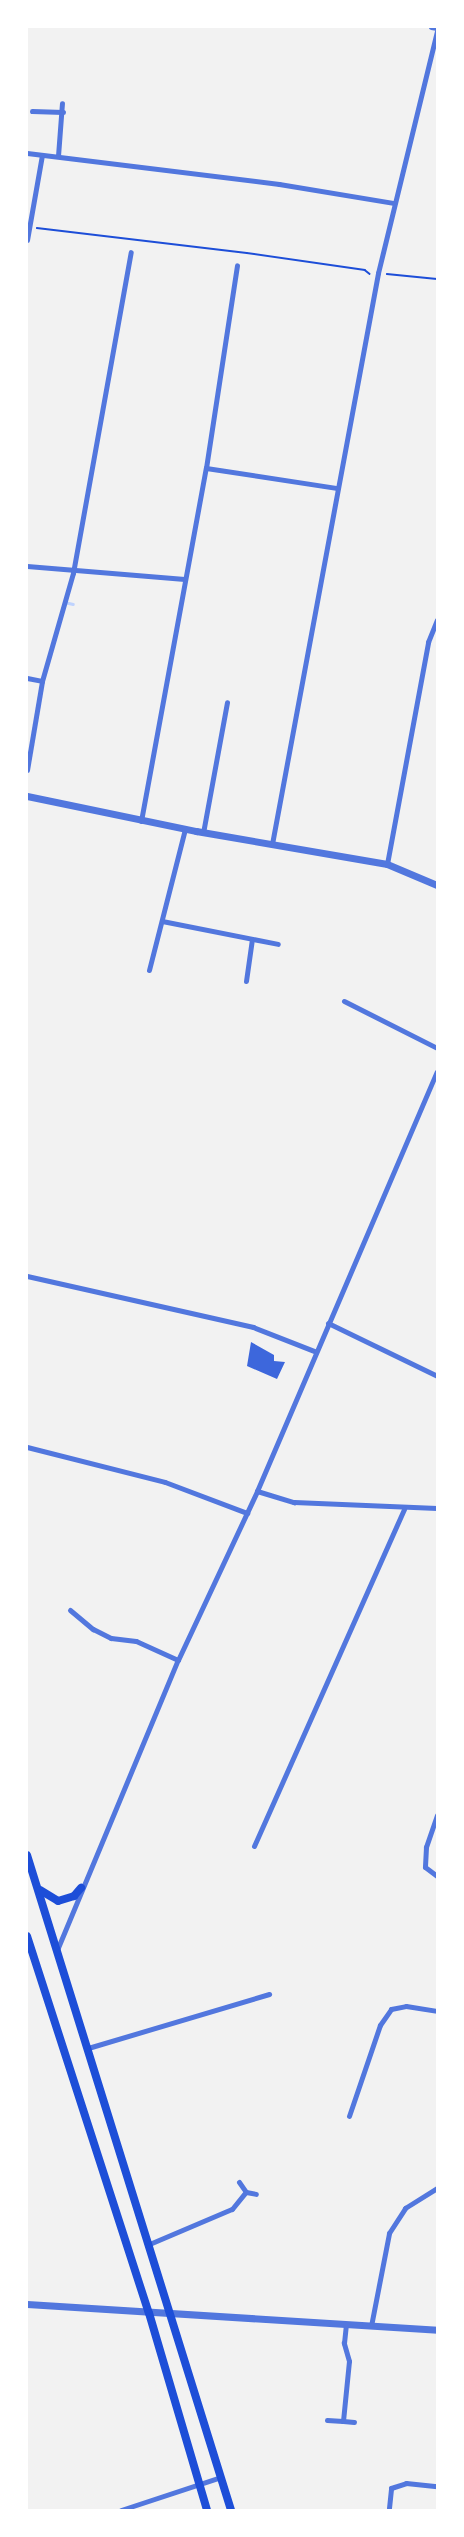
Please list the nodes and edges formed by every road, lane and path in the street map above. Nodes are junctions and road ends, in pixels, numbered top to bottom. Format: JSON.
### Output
{"nodes":[{"id":1,"x":430,"y":27,"type":"edge"},
{"id":2,"x":437,"y":29,"type":"edge"},
{"id":3,"x":62,"y":103,"type":"dead end"},
{"id":4,"x":32,"y":111,"type":"dead end"},
{"id":5,"x":63,"y":112,"type":"junction"},
{"id":6,"x":27,"y":153,"type":"edge"},
{"id":7,"x":42,"y":155,"type":"junction"},
{"id":8,"x":58,"y":156,"type":"junction"},
{"id":9,"x":394,"y":202,"type":"junction"},
{"id":10,"x":30,"y":227,"type":"junction"},
{"id":11,"x":27,"y":240,"type":"edge"},
{"id":12,"x":131,"y":252,"type":"dead end"},
{"id":13,"x":237,"y":265,"type":"dead end"},
{"id":14,"x":378,"y":273,"type":"junction"},
{"id":15,"x":437,"y":279,"type":"edge"},
{"id":16,"x":206,"y":468,"type":"junction"},
{"id":17,"x":337,"y":488,"type":"junction"},
{"id":18,"x":27,"y":566,"type":"edge"},
{"id":19,"x":73,"y":573,"type":"junction"},
{"id":20,"x":184,"y":579,"type":"junction"},
{"id":21,"x":437,"y":620,"type":"edge"},
{"id":22,"x":27,"y":678,"type":"edge"},
{"id":23,"x":42,"y":681,"type":"junction"},
{"id":24,"x":227,"y":702,"type":"dead end"},
{"id":25,"x":27,"y":770,"type":"edge"},
{"id":26,"x":27,"y":796,"type":"edge"},
{"id":27,"x":141,"y":821,"type":"junction"},
{"id":28,"x":185,"y":829,"type":"junction"},
{"id":29,"x":203,"y":833,"type":"junction"},
{"id":30,"x":272,"y":844,"type":"junction"},
{"id":31,"x":387,"y":864,"type":"junction"},
{"id":32,"x":437,"y":885,"type":"edge"},
{"id":33,"x":162,"y":921,"type":"junction"},
{"id":34,"x":252,"y":939,"type":"junction"},
{"id":35,"x":278,"y":944,"type":"dead end"},
{"id":36,"x":149,"y":970,"type":"dead end"},
{"id":37,"x":246,"y":981,"type":"dead end"},
{"id":38,"x":344,"y":1001,"type":"dead end"},
{"id":39,"x":437,"y":1048,"type":"edge"},
{"id":40,"x":437,"y":1072,"type":"edge"},
{"id":41,"x":27,"y":1276,"type":"edge"},
{"id":42,"x":328,"y":1323,"type":"junction"},
{"id":43,"x":314,"y":1351,"type":"junction"},
{"id":44,"x":437,"y":1376,"type":"edge"},
{"id":45,"x":27,"y":1447,"type":"edge"},
{"id":46,"x":257,"y":1491,"type":"junction"},
{"id":47,"x":437,"y":1508,"type":"edge"},
{"id":48,"x":404,"y":1509,"type":"junction"},
{"id":49,"x":246,"y":1513,"type":"junction"},
{"id":50,"x":70,"y":1610,"type":"dead end"},
{"id":51,"x":178,"y":1660,"type":"junction"},
{"id":52,"x":437,"y":1815,"type":"edge"},
{"id":53,"x":254,"y":1846,"type":"dead end"},
{"id":54,"x":27,"y":1855,"type":"edge"},
{"id":55,"x":437,"y":1876,"type":"edge"},
{"id":56,"x":37,"y":1885,"type":"junction"},
{"id":57,"x":81,"y":1888,"type":"junction"},
{"id":58,"x":28,"y":1941,"type":"edge"},
{"id":59,"x":57,"y":1950,"type":"junction"},
{"id":60,"x":269,"y":1994,"type":"dead end"},
{"id":61,"x":437,"y":2011,"type":"edge"},
{"id":62,"x":88,"y":2048,"type":"junction"},
{"id":63,"x":349,"y":2116,"type":"dead end"},
{"id":64,"x":239,"y":2182,"type":"dead end"},
{"id":65,"x":437,"y":2188,"type":"edge"},
{"id":66,"x":246,"y":2192,"type":"junction"},
{"id":67,"x":256,"y":2194,"type":"dead end"},
{"id":68,"x":147,"y":2245,"type":"junction"},
{"id":69,"x":27,"y":2304,"type":"edge"},
{"id":70,"x":149,"y":2313,"type":"junction"},
{"id":71,"x":171,"y":2314,"type":"junction"},
{"id":72,"x":346,"y":2324,"type":"junction"},
{"id":73,"x":371,"y":2326,"type":"junction"},
{"id":74,"x":437,"y":2330,"type":"edge"},
{"id":75,"x":327,"y":2420,"type":"dead end"},
{"id":76,"x":343,"y":2421,"type":"junction"},
{"id":77,"x":354,"y":2422,"type":"dead end"},
{"id":78,"x":220,"y":2477,"type":"junction"},
{"id":79,"x":199,"y":2485,"type":"junction"},
{"id":80,"x":437,"y":2486,"type":"edge"},
{"id":81,"x":389,"y":2508,"type":"dead end"},
{"id":82,"x":121,"y":2510,"type":"edge"},
{"id":83,"x":207,"y":2510,"type":"edge"},
{"id":84,"x":231,"y":2510,"type":"edge"}],
"edges":[{"from":1,"to":2,"type":"street"},
{"from":2,"to":9,"type":"street"},
{"from":3,"to":5,"type":"street"},
{"from":4,"to":5,"type":"street"},
{"from":5,"to":8,"type":"street"},
{"from":6,"to":7,"type":"street"},
{"from":7,"to":8,"type":"street"},
{"from":7,"to":10,"type":"street"},
{"from":8,"to":9,"type":"street"},
{"from":9,"to":14,"type":"street"},
{"from":10,"to":11,"type":"street"},
{"from":10,"to":14,"type":"path"},
{"from":12,"to":19,"type":"street"},
{"from":13,"to":16,"type":"street"},
{"from":14,"to":15,"type":"path"},
{"from":14,"to":17,"type":"street"},
{"from":16,"to":17,"type":"street"},
{"from":16,"to":20,"type":"street"},
{"from":17,"to":30,"type":"street"},
{"from":18,"to":19,"type":"street"},
{"from":19,"to":20,"type":"street"},
{"from":19,"to":23,"type":"street"},
{"from":20,"to":27,"type":"street"},
{"from":21,"to":31,"type":"street"},
{"from":22,"to":23,"type":"street"},
{"from":23,"to":25,"type":"street"},
{"from":24,"to":29,"type":"street"},
{"from":26,"to":27,"type":"street"},
{"from":27,"to":28,"type":"street"},
{"from":28,"to":29,"type":"street"},
{"from":28,"to":33,"type":"street"},
{"from":29,"to":30,"type":"street"},
{"from":30,"to":31,"type":"street"},
{"from":31,"to":32,"type":"street"},
{"from":33,"to":34,"type":"street"},
{"from":33,"to":36,"type":"street"},
{"from":34,"to":35,"type":"street"},
{"from":34,"to":37,"type":"street"},
{"from":38,"to":39,"type":"street"},
{"from":40,"to":42,"type":"street"},
{"from":41,"to":43,"type":"street"},
{"from":42,"to":43,"type":"street"},
{"from":42,"to":44,"type":"street"},
{"from":43,"to":46,"type":"street"},
{"from":45,"to":49,"type":"street"},
{"from":46,"to":48,"type":"street"},
{"from":46,"to":49,"type":"street"},
{"from":47,"to":48,"type":"street"},
{"from":48,"to":53,"type":"street"},
{"from":49,"to":51,"type":"street"},
{"from":50,"to":51,"type":"street"},
{"from":51,"to":57,"type":"street"},
{"from":52,"to":55,"type":"street"},
{"from":54,"to":56,"type":"main road"},
{"from":56,"to":57,"type":"main road"},
{"from":56,"to":59,"type":"main road"},
{"from":57,"to":59,"type":"street"},
{"from":58,"to":70,"type":"main road"},
{"from":59,"to":62,"type":"main road"},
{"from":60,"to":62,"type":"street"},
{"from":61,"to":63,"type":"street"},
{"from":62,"to":68,"type":"main road"},
{"from":64,"to":66,"type":"street"},
{"from":65,"to":73,"type":"street"},
{"from":66,"to":67,"type":"street"},
{"from":66,"to":68,"type":"street"},
{"from":68,"to":71,"type":"main road"},
{"from":69,"to":70,"type":"street"},
{"from":70,"to":71,"type":"street"},
{"from":70,"to":79,"type":"main road"},
{"from":71,"to":72,"type":"street"},
{"from":71,"to":78,"type":"main road"},
{"from":72,"to":73,"type":"street"},
{"from":72,"to":76,"type":"street"},
{"from":73,"to":74,"type":"street"},
{"from":75,"to":76,"type":"street"},
{"from":76,"to":77,"type":"street"},
{"from":78,"to":79,"type":"street"},
{"from":78,"to":84,"type":"main road"},
{"from":79,"to":82,"type":"street"},
{"from":79,"to":83,"type":"main road"},
{"from":80,"to":81,"type":"street"}]}
